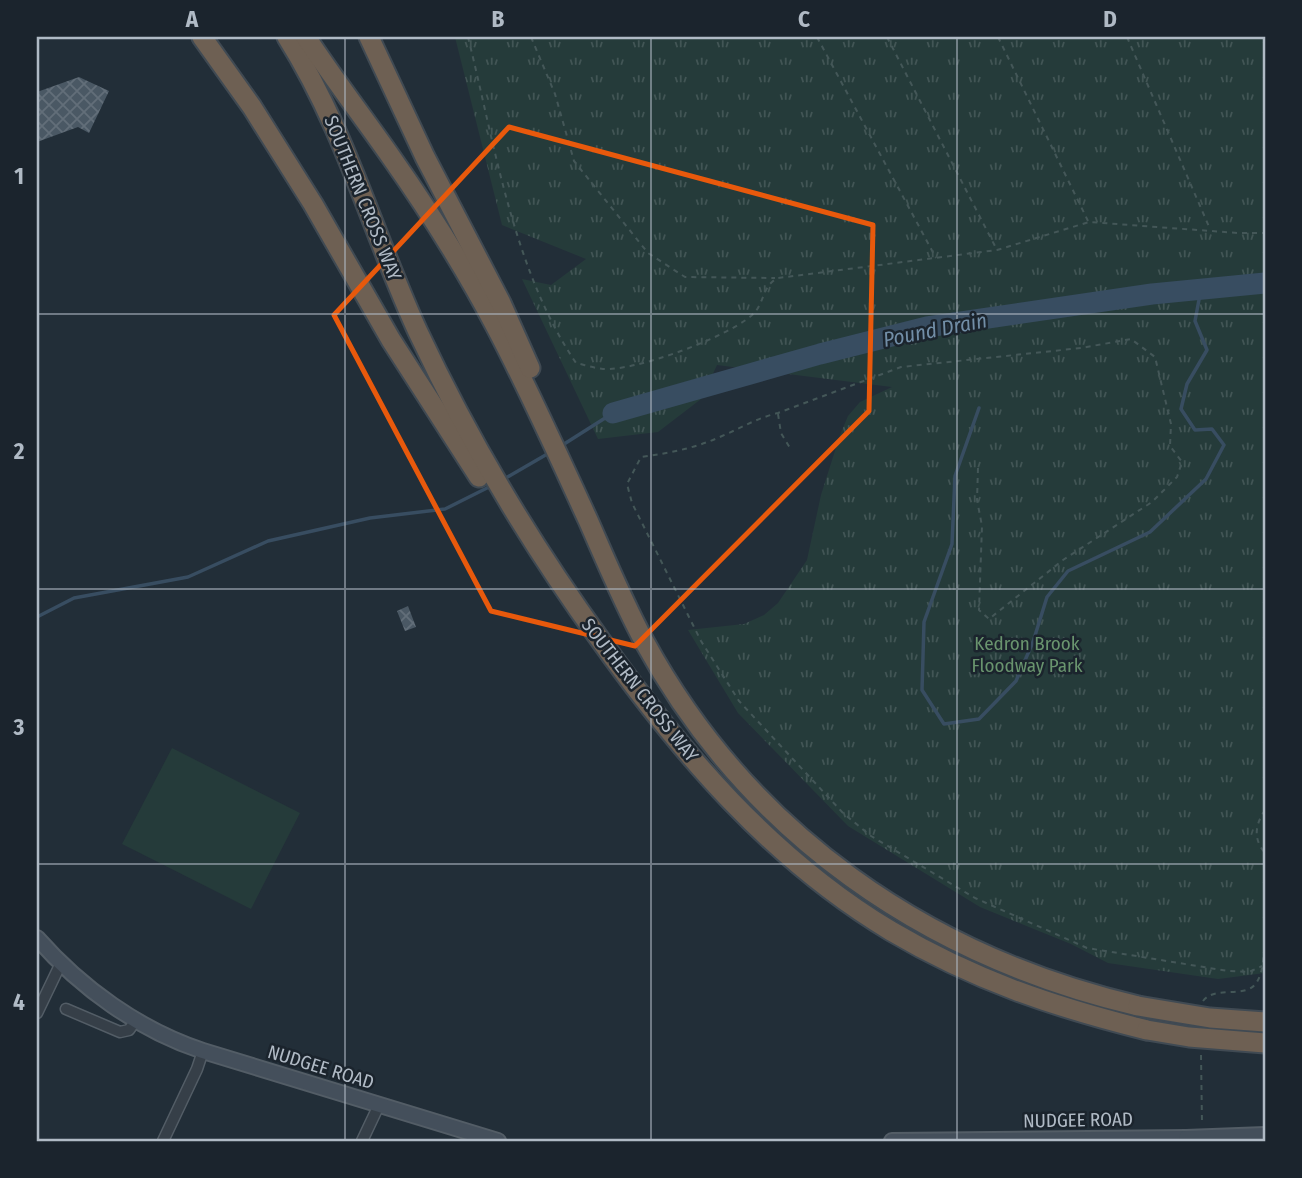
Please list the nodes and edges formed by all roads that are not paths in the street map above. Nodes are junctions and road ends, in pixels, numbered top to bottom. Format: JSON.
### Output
{"nodes":[{"id":1,"x":202,"y":37,"type":"edge"},
{"id":2,"x":369,"y":37,"type":"edge"},
{"id":3,"x":299,"y":41,"type":"edge"},
{"id":4,"x":544,"y":415,"type":"junction"},
{"id":5,"x":483,"y":471,"type":"junction"},
{"id":6,"x":37,"y":938,"type":"edge"},
{"id":7,"x":61,"y":963,"type":"junction"},
{"id":8,"x":38,"y":1007,"type":"edge"},
{"id":9,"x":66,"y":1009,"type":"dead end"},
{"id":10,"x":136,"y":1020,"type":"junction"},
{"id":11,"x":1265,"y":1022,"type":"edge"},
{"id":12,"x":1265,"y":1043,"type":"edge"},
{"id":13,"x":203,"y":1051,"type":"junction"},
{"id":14,"x":379,"y":1105,"type":"junction"},
{"id":15,"x":1265,"y":1135,"type":"edge"},
{"id":16,"x":163,"y":1141,"type":"edge"},
{"id":17,"x":362,"y":1141,"type":"edge"},
{"id":18,"x":498,"y":1141,"type":"edge"},
{"id":19,"x":892,"y":1141,"type":"edge"}],
"edges":[{"from":1,"to":5,"type":"highway"},
{"from":2,"to":4,"type":"highway"},
{"from":3,"to":4,"type":"highway","name":"SOUTHERN CROSS WAY"},
{"from":3,"to":5,"type":"highway","name":"SOUTHERN CROSS WAY"},
{"from":4,"to":11,"type":"highway","name":"SOUTHERN CROSS WAY","bridge":true},
{"from":5,"to":12,"type":"highway","name":"SOUTHERN CROSS WAY","bridge":true},
{"from":6,"to":7,"type":"main road","name":"NUDGEE ROAD"},
{"from":7,"to":8,"type":"street"},
{"from":7,"to":10,"type":"main road","name":"NUDGEE ROAD"},
{"from":9,"to":10,"type":"street"},
{"from":10,"to":13,"type":"main road","name":"NUDGEE ROAD"},
{"from":13,"to":14,"type":"main road","name":"NUDGEE ROAD"},
{"from":13,"to":16,"type":"street"},
{"from":14,"to":17,"type":"street"},
{"from":14,"to":18,"type":"main road","name":"NUDGEE ROAD"},
{"from":15,"to":19,"type":"main road","name":"NUDGEE ROAD","bridge":true}]}
